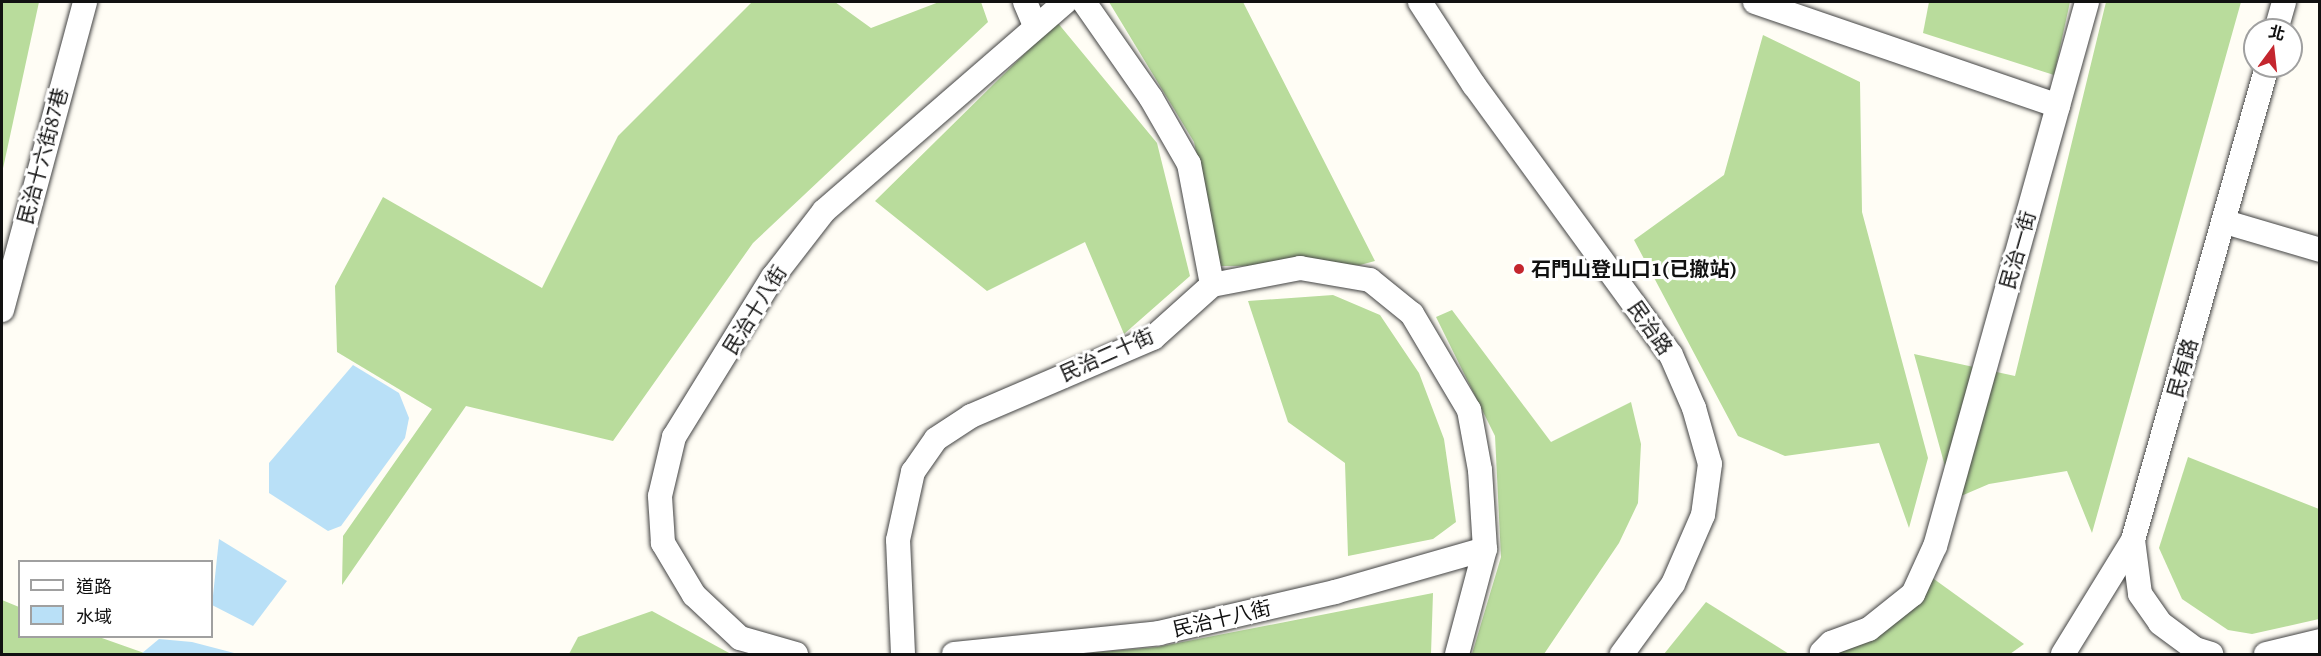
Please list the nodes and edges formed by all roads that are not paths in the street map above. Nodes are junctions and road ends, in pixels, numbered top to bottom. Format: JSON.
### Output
{"nodes":[{"id":1,"x":85,"y":2,"type":"edge"},
{"id":2,"x":1025,"y":2,"type":"edge"},
{"id":3,"x":1065,"y":2,"type":"edge"},
{"id":4,"x":1084,"y":2,"type":"edge"},
{"id":5,"x":1420,"y":2,"type":"edge"},
{"id":6,"x":1755,"y":2,"type":"edge"},
{"id":7,"x":2087,"y":2,"type":"edge"},
{"id":8,"x":2284,"y":2,"type":"edge"},
{"id":9,"x":1797,"y":9,"type":"edge"},
{"id":10,"x":2279,"y":18,"type":"edge"},
{"id":11,"x":1035,"y":25,"type":"junction"},
{"id":12,"x":2264,"y":78,"type":"edge"},
{"id":13,"x":2058,"y":106,"type":"junction"},
{"id":14,"x":2225,"y":222,"type":"junction"},
{"id":15,"x":2319,"y":250,"type":"edge"},
{"id":16,"x":1212,"y":285,"type":"junction"},
{"id":17,"x":2,"y":310,"type":"edge"},
{"id":18,"x":2133,"y":540,"type":"junction"},
{"id":19,"x":1485,"y":549,"type":"junction"},
{"id":20,"x":2319,"y":641,"type":"edge"},
{"id":21,"x":1822,"y":652,"type":"dead end"},
{"id":22,"x":796,"y":654,"type":"edge"},
{"id":23,"x":903,"y":654,"type":"edge"},
{"id":24,"x":954,"y":654,"type":"edge"},
{"id":25,"x":1456,"y":654,"type":"edge"},
{"id":26,"x":1622,"y":654,"type":"edge"},
{"id":27,"x":2063,"y":654,"type":"edge"},
{"id":28,"x":2211,"y":654,"type":"edge"},
{"id":29,"x":2266,"y":654,"type":"edge"}],
"edges":[{"from":1,"to":17,"type":"street","name":"民治十六街87巷"},
{"from":2,"to":11,"type":"street"},
{"from":3,"to":11,"type":"street","name":"民治十八街"},
{"from":4,"to":16,"type":"street"},
{"from":5,"to":26,"type":"street","name":"民治路"},
{"from":6,"to":9,"type":"street"},
{"from":7,"to":13,"type":"street","name":"民治一街"},
{"from":8,"to":10,"type":"street"},
{"from":9,"to":13,"type":"street"},
{"from":11,"to":22,"type":"street","name":"民治十八街"},
{"from":12,"to":14,"type":"street","name":"民有路"},
{"from":13,"to":21,"type":"street","name":"民治一街"},
{"from":14,"to":15,"type":"street"},
{"from":14,"to":18,"type":"street","name":"民有路"},
{"from":16,"to":19,"type":"street"},
{"from":16,"to":23,"type":"street","name":"民治二十街"},
{"from":18,"to":27,"type":"street","name":"民有路"},
{"from":18,"to":28,"type":"street"},
{"from":19,"to":24,"type":"street","name":"民治十八街"},
{"from":19,"to":25,"type":"street"},
{"from":20,"to":29,"type":"street"}]}
